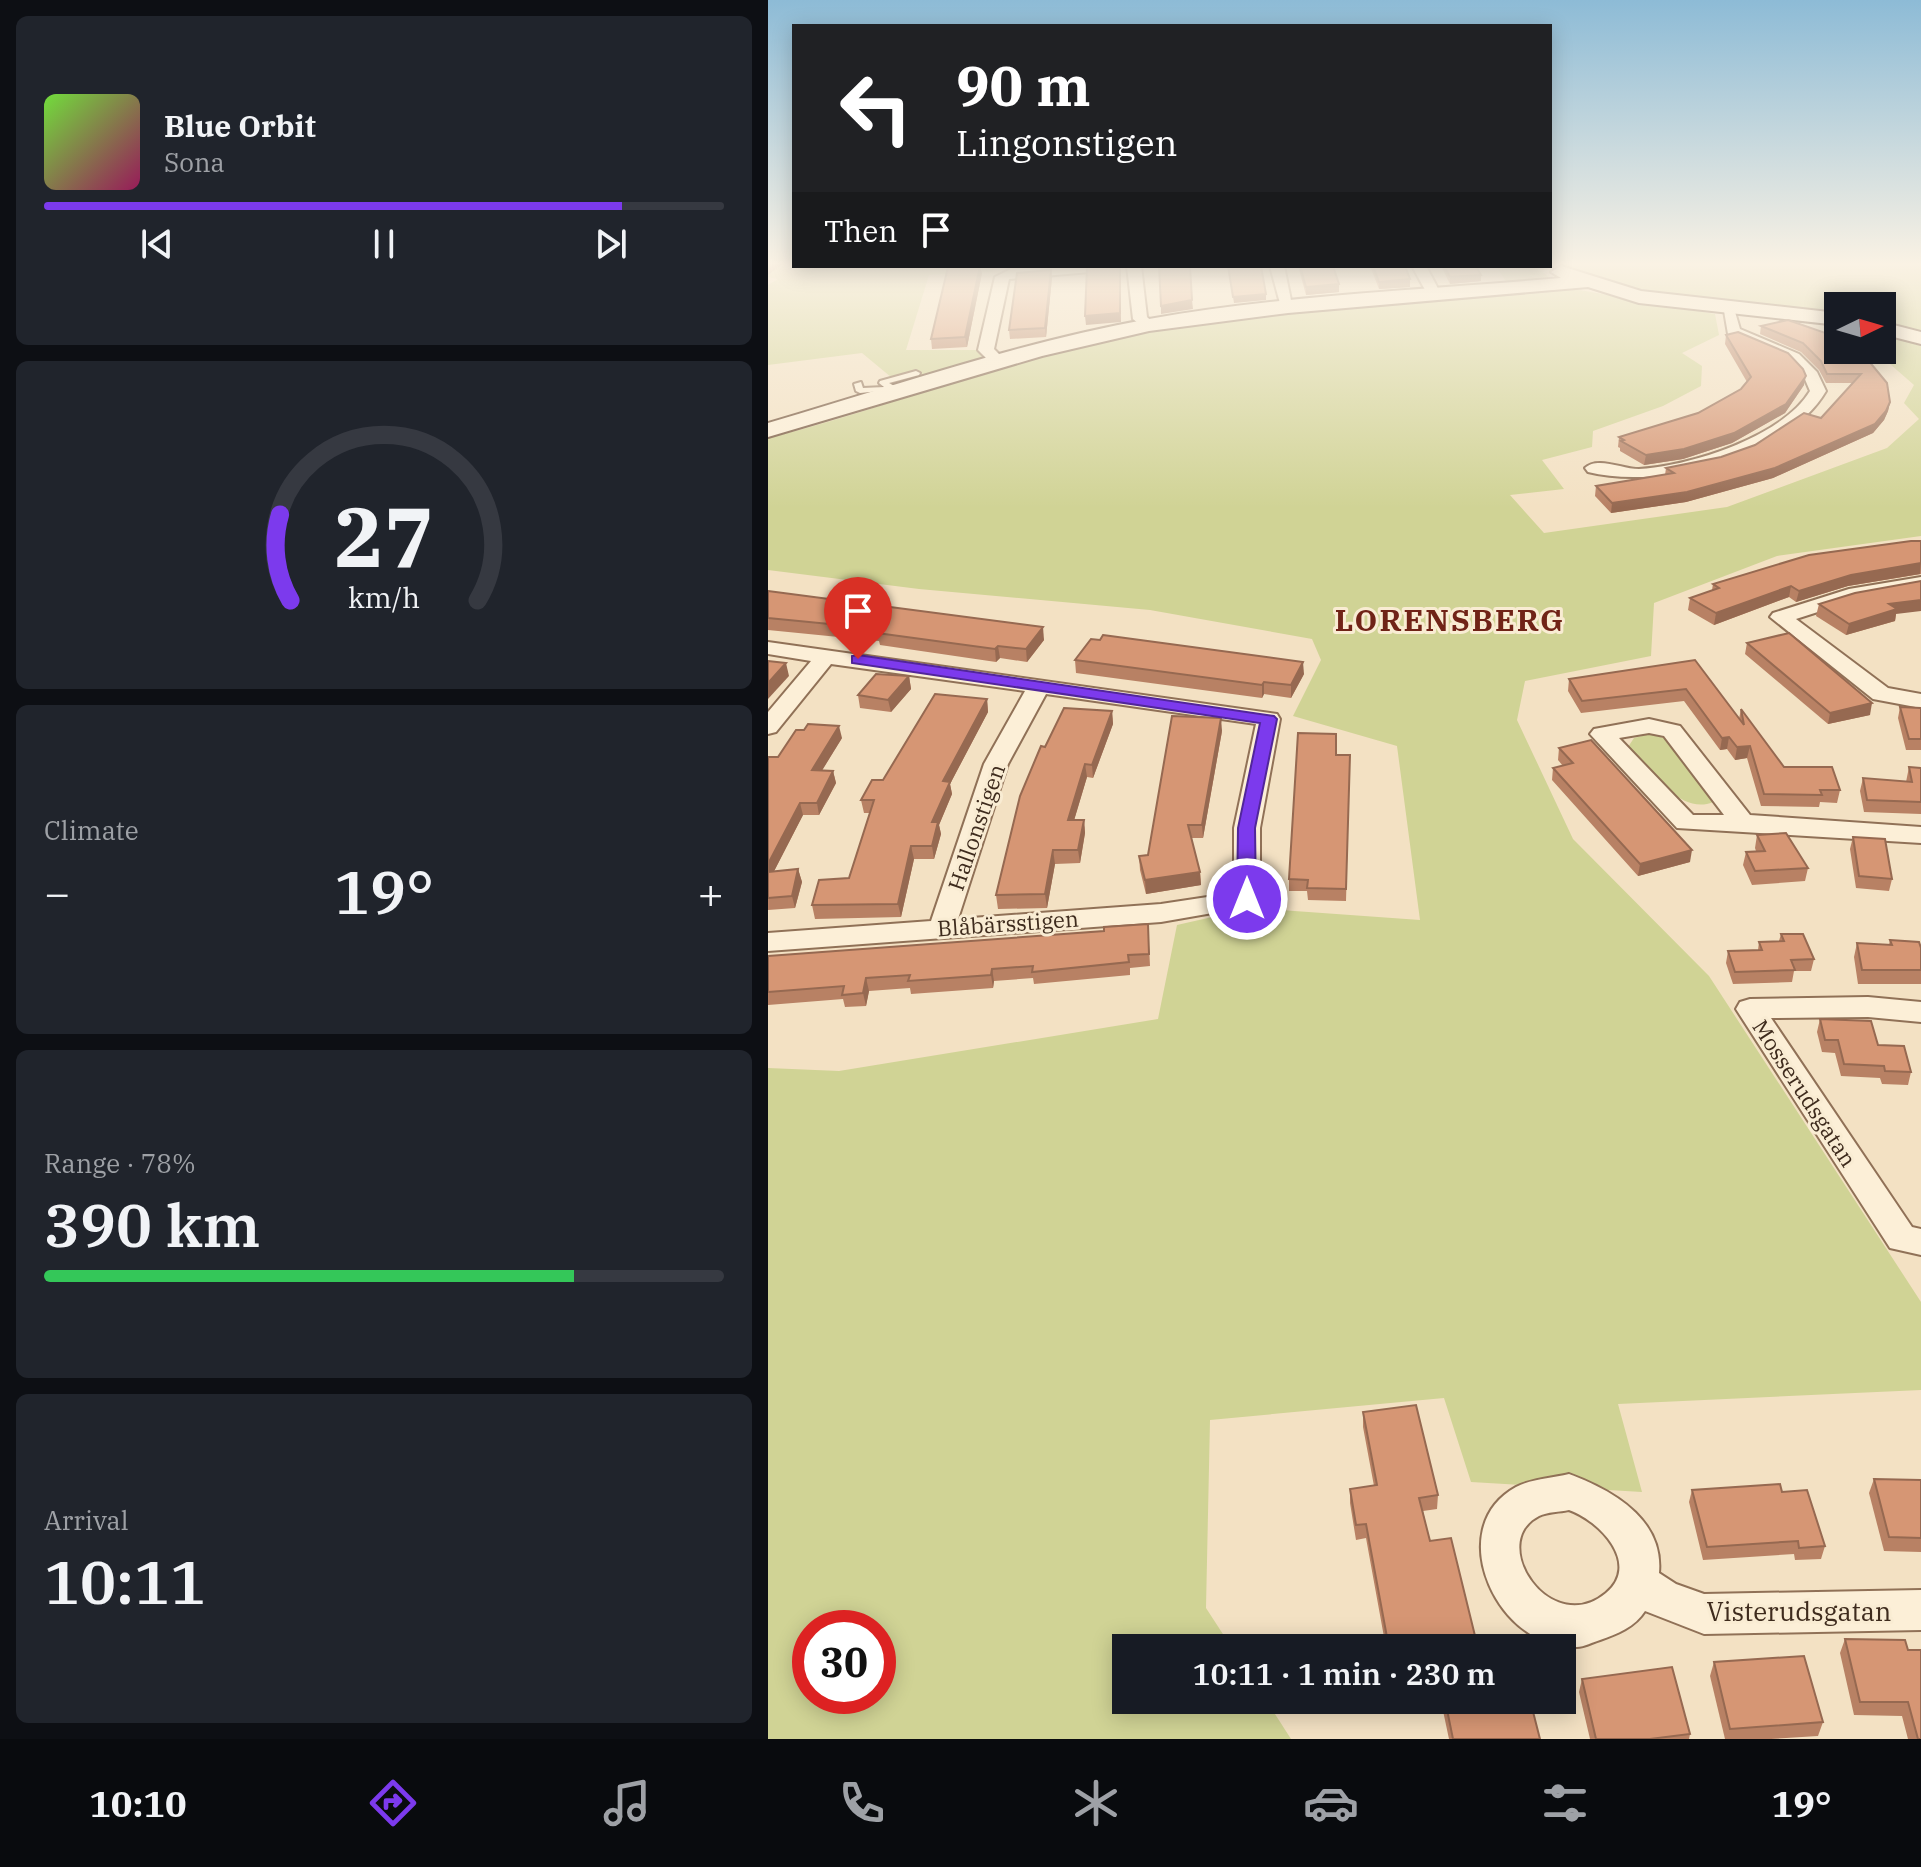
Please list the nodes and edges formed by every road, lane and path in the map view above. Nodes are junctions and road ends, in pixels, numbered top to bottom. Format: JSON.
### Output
{"nodes":[{"id":1,"x":987,"y":345,"type":"edge"},
{"id":2,"x":1061,"y":345,"type":"edge"},
{"id":3,"x":1769,"y":345,"type":"edge"},
{"id":4,"x":1000,"y":363,"type":"junction"},
{"id":5,"x":916,"y":373,"type":"dead end"},
{"id":6,"x":858,"y":384,"type":"dead end"},
{"id":7,"x":896,"y":390,"type":"junction"},
{"id":8,"x":768,"y":430,"type":"edge"},
{"id":9,"x":1594,"y":468,"type":"dead end"},
{"id":10,"x":1921,"y":583,"type":"edge"},
{"id":11,"x":768,"y":648,"type":"edge"},
{"id":12,"x":827,"y":655,"type":"junction"},
{"id":13,"x":1039,"y":686,"type":"junction"},
{"id":14,"x":1921,"y":701,"type":"edge"},
{"id":15,"x":768,"y":727,"type":"edge"},
{"id":16,"x":1742,"y":822,"type":"junction"},
{"id":17,"x":1921,"y":835,"type":"edge"},
{"id":18,"x":942,"y":928,"type":"junction"},
{"id":19,"x":768,"y":942,"type":"edge"},
{"id":20,"x":1921,"y":1012,"type":"edge"},
{"id":21,"x":1911,"y":1240,"type":"edge"},
{"id":22,"x":1637,"y":1582,"type":"dead end"},
{"id":23,"x":1921,"y":1610,"type":"edge"}],
"edges":[{"from":1,"to":4,"type":"street"},
{"from":2,"to":4,"type":"street"},
{"from":3,"to":9,"type":"street"},
{"from":4,"to":7,"type":"street"},
{"from":5,"to":7,"type":"lane"},
{"from":6,"to":7,"type":"lane"},
{"from":7,"to":8,"type":"street"},
{"from":10,"to":14,"type":"street"},
{"from":11,"to":12,"type":"street"},
{"from":12,"to":13,"type":"street"},
{"from":12,"to":15,"type":"street"},
{"from":13,"to":18,"type":"street","name":"Hallonstigen"},
{"from":13,"to":18,"type":"street","name":"Blåbärsstigen"},
{"from":16,"to":16,"type":"street"},
{"from":16,"to":17,"type":"street"},
{"from":18,"to":19,"type":"street","name":"Blåbärsstigen"},
{"from":20,"to":21,"type":"street","name":"Mosserudsgatan"},
{"from":22,"to":23,"type":"street","name":"Visterudsgatan"}]}
